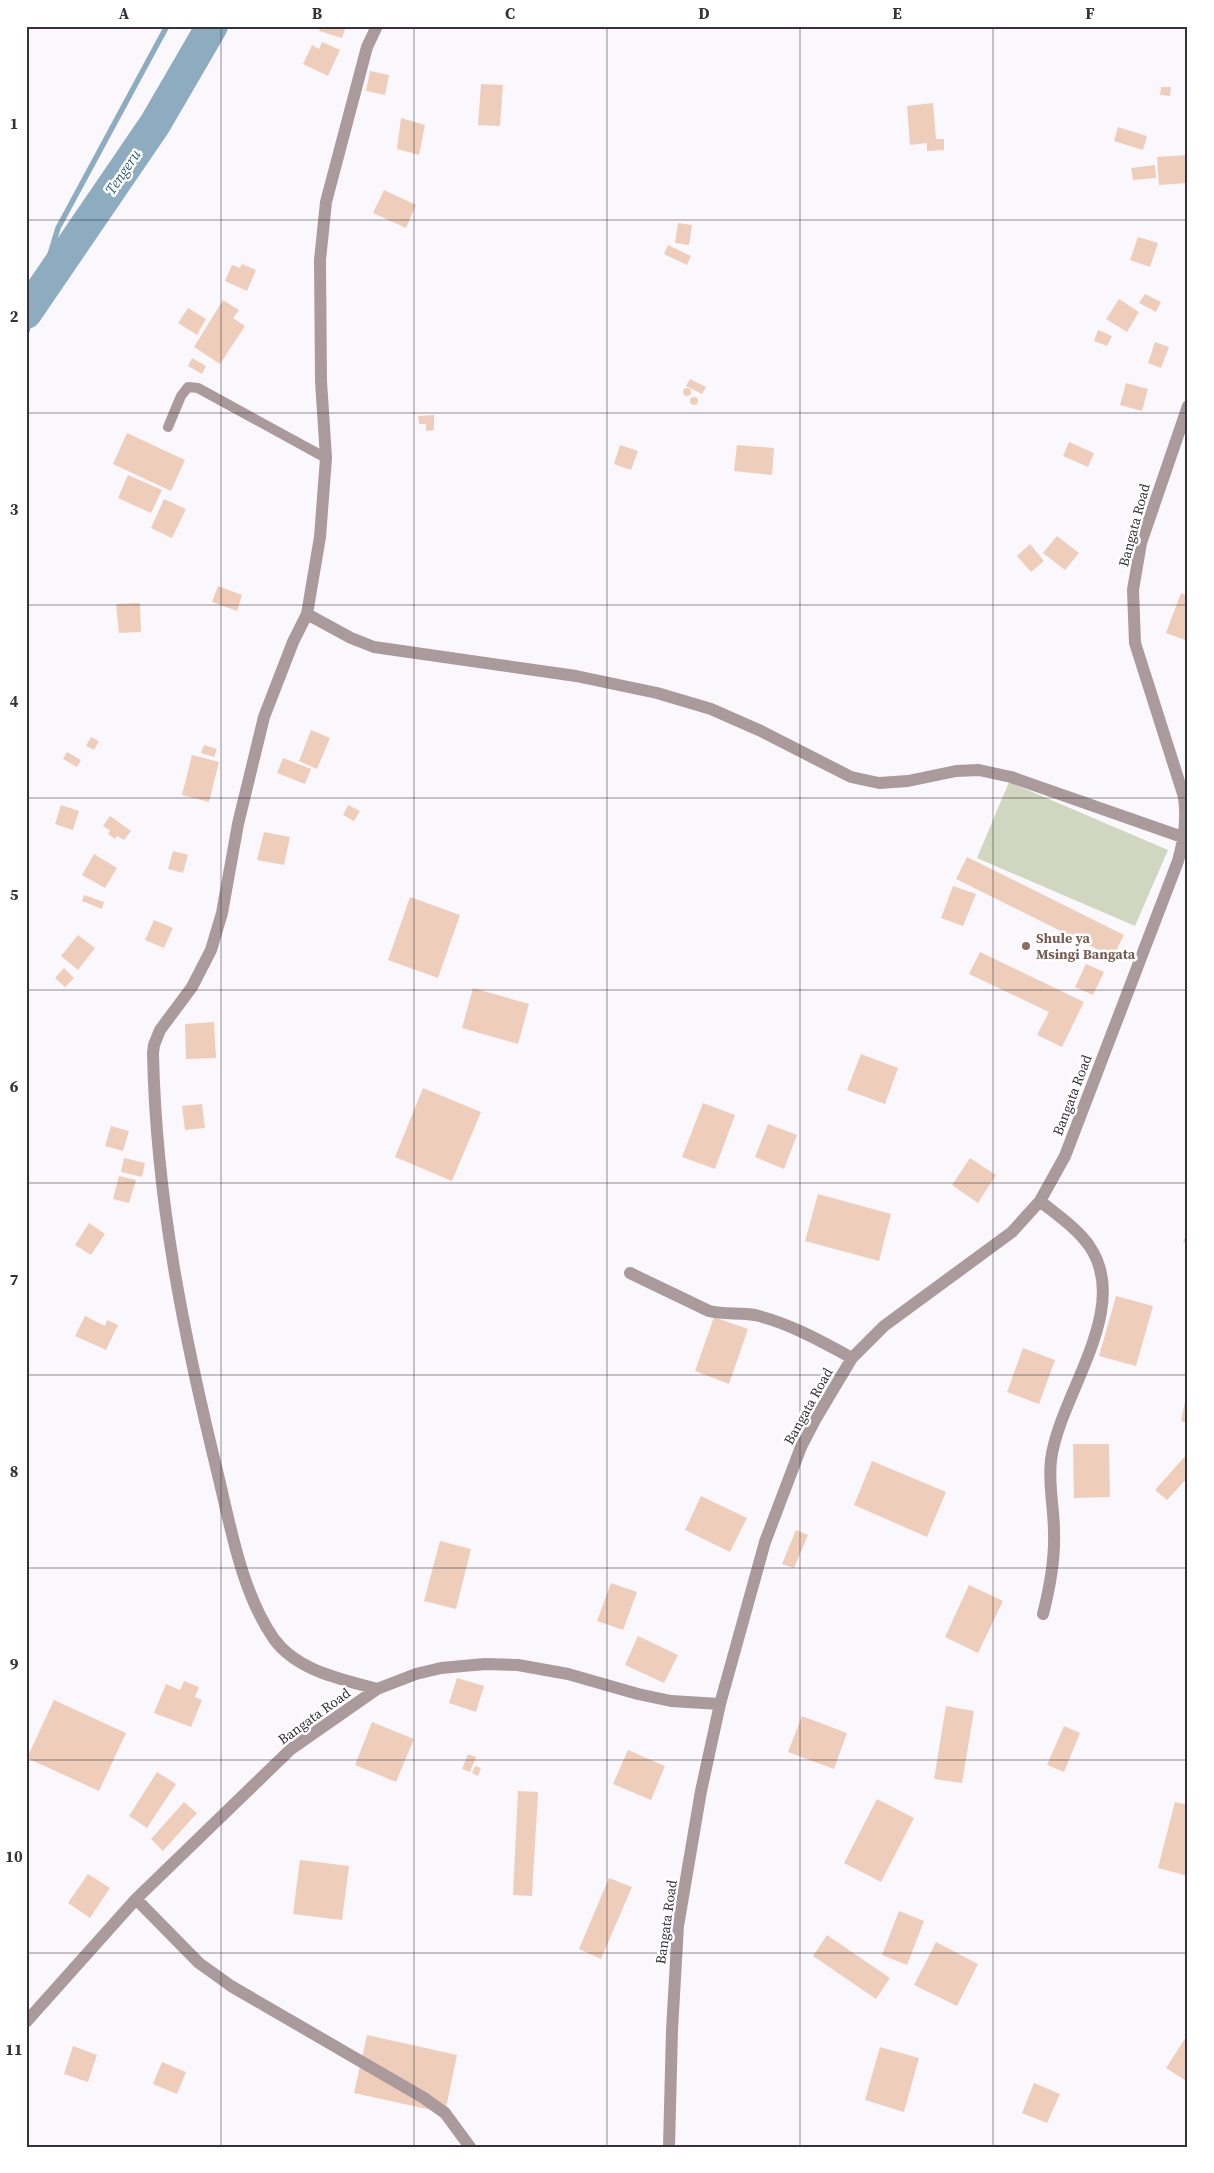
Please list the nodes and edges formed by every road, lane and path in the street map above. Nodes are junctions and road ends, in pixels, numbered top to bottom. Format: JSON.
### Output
{"nodes":[{"id":1,"x":377,"y":26,"type":"edge"},
{"id":2,"x":1188,"y":406,"type":"edge"},
{"id":3,"x":168,"y":427,"type":"dead end"},
{"id":4,"x":326,"y":458,"type":"junction"},
{"id":5,"x":307,"y":614,"type":"junction"},
{"id":6,"x":1186,"y":838,"type":"edge"},
{"id":7,"x":1040,"y":1201,"type":"junction"},
{"id":8,"x":630,"y":1274,"type":"dead end"},
{"id":9,"x":852,"y":1358,"type":"junction"},
{"id":10,"x":1043,"y":1614,"type":"dead end"},
{"id":11,"x":378,"y":1689,"type":"junction"},
{"id":12,"x":720,"y":1704,"type":"junction"},
{"id":13,"x":136,"y":1899,"type":"junction"},
{"id":14,"x":26,"y":2022,"type":"edge"},
{"id":15,"x":470,"y":2147,"type":"edge"},
{"id":16,"x":669,"y":2147,"type":"edge"}],
"edges":[{"from":1,"to":4,"type":"street"},
{"from":2,"to":6,"type":"street","name":"Bangata Road"},
{"from":3,"to":4,"type":"lane"},
{"from":4,"to":5,"type":"street"},
{"from":5,"to":6,"type":"street"},
{"from":5,"to":11,"type":"street"},
{"from":6,"to":7,"type":"street","name":"Bangata Road"},
{"from":7,"to":9,"type":"street","name":"Bangata Road"},
{"from":7,"to":10,"type":"street"},
{"from":8,"to":9,"type":"street"},
{"from":9,"to":12,"type":"street","name":"Bangata Road"},
{"from":11,"to":12,"type":"street","name":"Bangata Road"},
{"from":11,"to":13,"type":"street","name":"Bangata Road"},
{"from":12,"to":16,"type":"street","name":"Bangata Road"},
{"from":13,"to":14,"type":"street","name":"Bangata Road"},
{"from":13,"to":15,"type":"street"}]}
